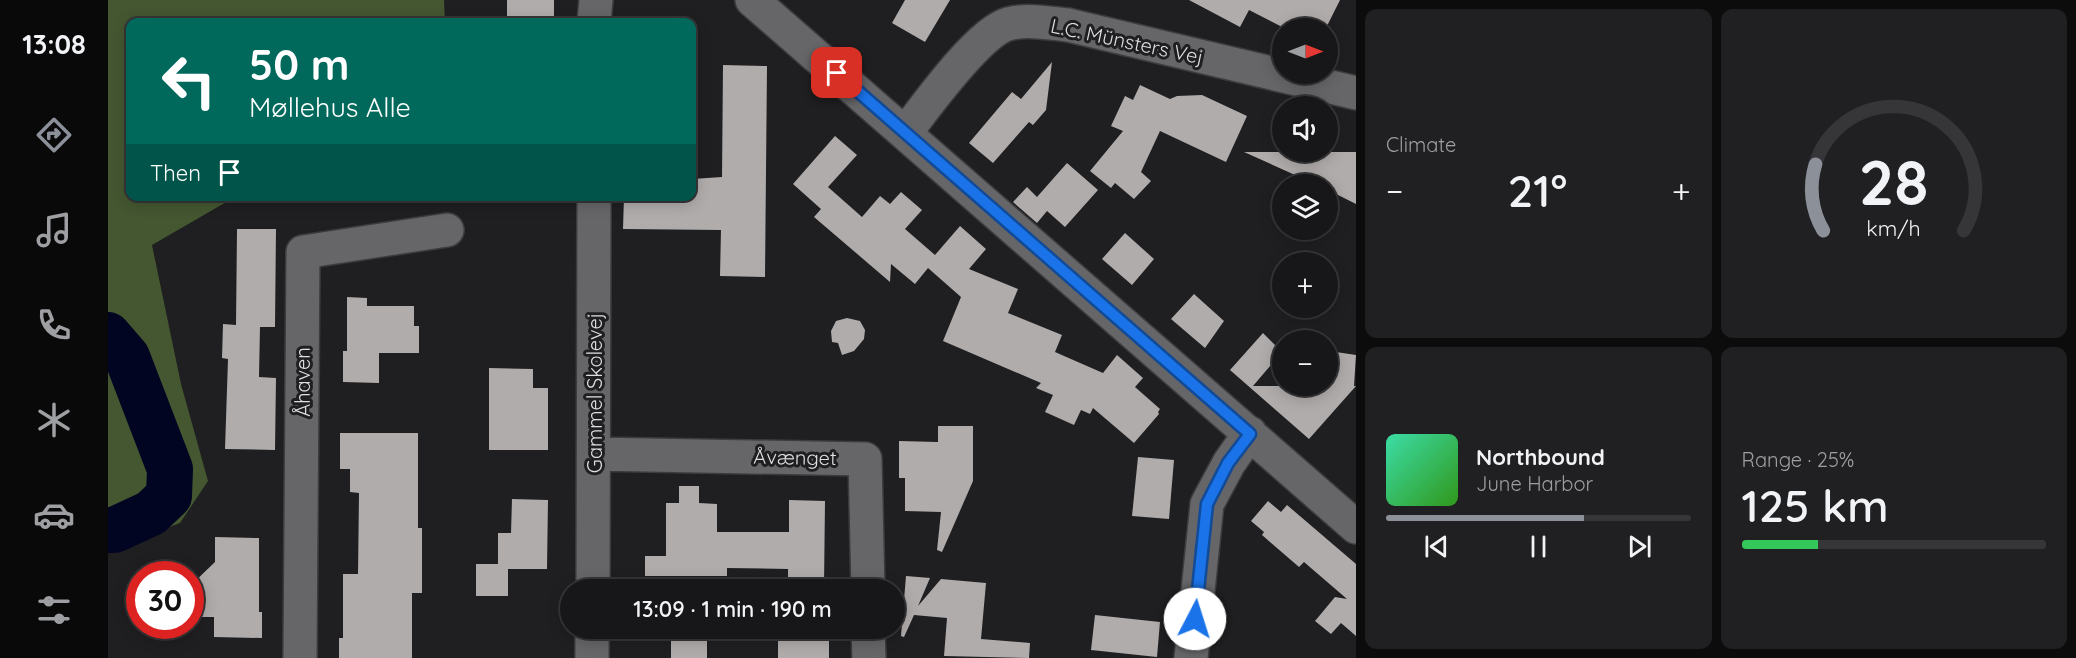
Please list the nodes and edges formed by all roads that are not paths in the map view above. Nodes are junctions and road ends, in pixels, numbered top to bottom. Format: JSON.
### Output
{"nodes":[{"id":1,"x":596,"y":0,"type":"edge"},
{"id":2,"x":752,"y":0,"type":"edge"},
{"id":3,"x":594,"y":18,"type":"edge"},
{"id":4,"x":1356,"y":93,"type":"edge"},
{"id":5,"x":906,"y":132,"type":"junction"},
{"id":6,"x":594,"y":201,"type":"edge"},
{"id":7,"x":447,"y":230,"type":"dead end"},
{"id":8,"x":1250,"y":434,"type":"junction"},
{"id":9,"x":594,"y":454,"type":"junction"},
{"id":10,"x":1356,"y":527,"type":"edge"},
{"id":11,"x":592,"y":579,"type":"edge"},
{"id":12,"x":868,"y":579,"type":"edge"},
{"id":13,"x":592,"y":639,"type":"edge"},
{"id":14,"x":868,"y":639,"type":"edge"},
{"id":15,"x":300,"y":658,"type":"edge"},
{"id":16,"x":592,"y":658,"type":"edge"},
{"id":17,"x":869,"y":658,"type":"edge"},
{"id":18,"x":1191,"y":658,"type":"edge"}],
"edges":[{"from":1,"to":3,"type":"street"},
{"from":2,"to":5,"type":"street"},
{"from":4,"to":5,"type":"street","name":"L.C. Münsters Vej"},
{"from":5,"to":8,"type":"street"},
{"from":6,"to":9,"type":"street","name":"Gammel Skolevej"},
{"from":7,"to":15,"type":"street","name":"Åhaven"},
{"from":8,"to":10,"type":"street"},
{"from":8,"to":18,"type":"street"},
{"from":9,"to":11,"type":"street","name":"Gammel Skolevej"},
{"from":9,"to":12,"type":"street","name":"Åvænget"},
{"from":13,"to":16,"type":"street"},
{"from":14,"to":17,"type":"street"}]}
